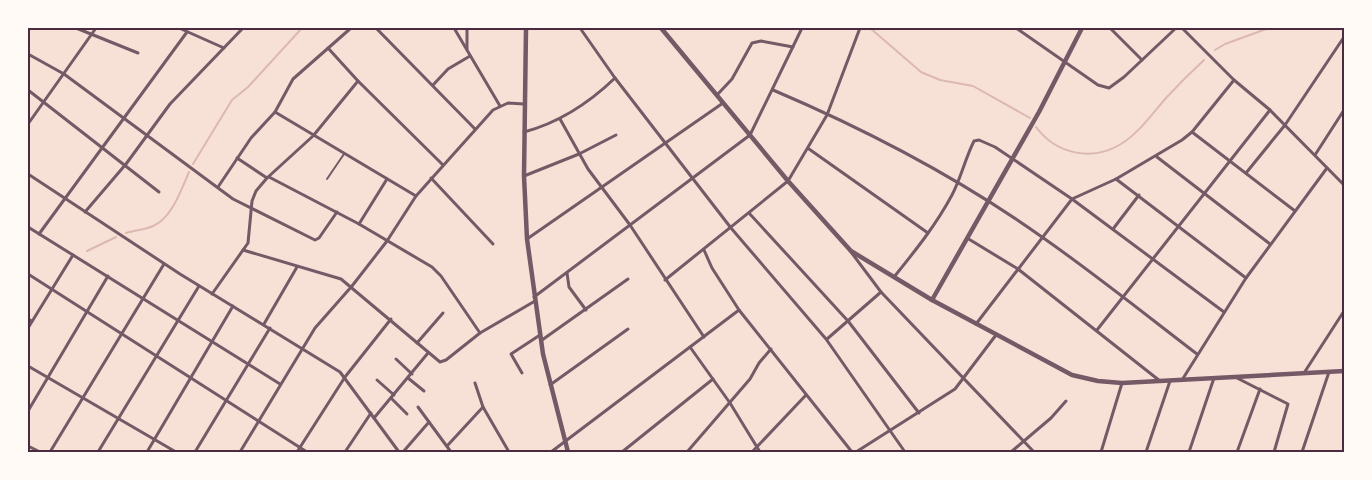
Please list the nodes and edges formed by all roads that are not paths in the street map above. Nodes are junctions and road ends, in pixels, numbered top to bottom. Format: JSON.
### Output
{"nodes":[{"id":1,"x":76,"y":28,"type":"edge"},
{"id":2,"x":96,"y":28,"type":"edge"},
{"id":3,"x":179,"y":28,"type":"edge"},
{"id":4,"x":243,"y":28,"type":"edge"},
{"id":5,"x":351,"y":28,"type":"edge"},
{"id":6,"x":378,"y":28,"type":"edge"},
{"id":7,"x":454,"y":28,"type":"edge"},
{"id":8,"x":467,"y":28,"type":"edge"},
{"id":9,"x":526,"y":28,"type":"edge"},
{"id":10,"x":580,"y":28,"type":"edge"},
{"id":11,"x":661,"y":28,"type":"edge"},
{"id":12,"x":802,"y":28,"type":"edge"},
{"id":13,"x":860,"y":28,"type":"edge"},
{"id":14,"x":1016,"y":28,"type":"edge"},
{"id":15,"x":1082,"y":28,"type":"edge"},
{"id":16,"x":1110,"y":28,"type":"edge"},
{"id":17,"x":1176,"y":28,"type":"edge"},
{"id":18,"x":1182,"y":28,"type":"edge"},
{"id":19,"x":188,"y":32,"type":"junction"},
{"id":20,"x":92,"y":34,"type":"junction"},
{"id":21,"x":1344,"y":37,"type":"edge"},
{"id":22,"x":793,"y":47,"type":"junction"},
{"id":23,"x":224,"y":48,"type":"junction"},
{"id":24,"x":328,"y":48,"type":"junction"},
{"id":25,"x":467,"y":50,"type":"junction"},
{"id":26,"x":138,"y":53,"type":"dead end"},
{"id":27,"x":28,"y":54,"type":"edge"},
{"id":28,"x":470,"y":56,"type":"junction"},
{"id":29,"x":1142,"y":60,"type":"junction"},
{"id":30,"x":1066,"y":61,"type":"junction"},
{"id":31,"x":64,"y":74,"type":"junction"},
{"id":32,"x":615,"y":78,"type":"junction"},
{"id":33,"x":1234,"y":80,"type":"junction"},
{"id":34,"x":358,"y":81,"type":"junction"},
{"id":35,"x":433,"y":85,"type":"junction"},
{"id":36,"x":28,"y":90,"type":"edge"},
{"id":37,"x":773,"y":90,"type":"junction"},
{"id":38,"x":717,"y":95,"type":"junction"},
{"id":39,"x":44,"y":101,"type":"junction"},
{"id":40,"x":723,"y":103,"type":"junction"},
{"id":41,"x":524,"y":104,"type":"junction"},
{"id":42,"x":500,"y":106,"type":"junction"},
{"id":43,"x":1270,"y":110,"type":"junction"},
{"id":44,"x":1344,"y":110,"type":"edge"},
{"id":45,"x":275,"y":112,"type":"junction"},
{"id":46,"x":827,"y":115,"type":"junction"},
{"id":47,"x":560,"y":119,"type":"junction"},
{"id":48,"x":124,"y":120,"type":"junction"},
{"id":49,"x":28,"y":124,"type":"edge"},
{"id":50,"x":1285,"y":125,"type":"junction"},
{"id":51,"x":475,"y":129,"type":"junction"},
{"id":52,"x":524,"y":132,"type":"junction"},
{"id":53,"x":1192,"y":132,"type":"junction"},
{"id":54,"x":616,"y":135,"type":"dead end"},
{"id":55,"x":750,"y":135,"type":"junction"},
{"id":56,"x":146,"y":136,"type":"junction"},
{"id":57,"x":313,"y":136,"type":"junction"},
{"id":58,"x":666,"y":143,"type":"junction"},
{"id":59,"x":104,"y":148,"type":"junction"},
{"id":60,"x":809,"y":148,"type":"junction"},
{"id":61,"x":344,"y":154,"type":"junction"},
{"id":62,"x":579,"y":154,"type":"junction"},
{"id":63,"x":1315,"y":156,"type":"junction"},
{"id":64,"x":1157,"y":157,"type":"junction"},
{"id":65,"x":237,"y":158,"type":"junction"},
{"id":66,"x":1012,"y":159,"type":"junction"},
{"id":67,"x":1230,"y":161,"type":"junction"},
{"id":68,"x":126,"y":164,"type":"junction"},
{"id":69,"x":443,"y":165,"type":"junction"},
{"id":70,"x":1327,"y":168,"type":"junction"},
{"id":71,"x":1246,"y":173,"type":"junction"},
{"id":72,"x":28,"y":174,"type":"edge"},
{"id":73,"x":524,"y":176,"type":"junction"},
{"id":74,"x":268,"y":178,"type":"junction"},
{"id":75,"x":431,"y":178,"type":"junction"},
{"id":76,"x":693,"y":178,"type":"junction"},
{"id":77,"x":387,"y":179,"type":"junction"},
{"id":78,"x":1116,"y":179,"type":"junction"},
{"id":79,"x":327,"y":180,"type":"dead end"},
{"id":80,"x":788,"y":182,"type":"junction"},
{"id":81,"x":958,"y":182,"type":"junction"},
{"id":82,"x":1344,"y":185,"type":"edge"},
{"id":83,"x":218,"y":187,"type":"junction"},
{"id":84,"x":601,"y":187,"type":"junction"},
{"id":85,"x":159,"y":192,"type":"dead end"},
{"id":86,"x":1205,"y":194,"type":"junction"},
{"id":87,"x":1139,"y":195,"type":"junction"},
{"id":88,"x":416,"y":196,"type":"junction"},
{"id":89,"x":66,"y":199,"type":"junction"},
{"id":90,"x":1072,"y":199,"type":"junction"},
{"id":91,"x":989,"y":202,"type":"junction"},
{"id":92,"x":252,"y":208,"type":"junction"},
{"id":93,"x":1295,"y":211,"type":"junction"},
{"id":94,"x":85,"y":212,"type":"junction"},
{"id":95,"x":337,"y":212,"type":"junction"},
{"id":96,"x":749,"y":213,"type":"junction"},
{"id":97,"x":359,"y":224,"type":"junction"},
{"id":98,"x":630,"y":225,"type":"junction"},
{"id":99,"x":1179,"y":225,"type":"junction"},
{"id":100,"x":28,"y":227,"type":"edge"},
{"id":101,"x":731,"y":228,"type":"junction"},
{"id":102,"x":1113,"y":229,"type":"junction"},
{"id":103,"x":928,"y":232,"type":"junction"},
{"id":104,"x":39,"y":234,"type":"junction"},
{"id":105,"x":1042,"y":237,"type":"junction"},
{"id":106,"x":967,"y":238,"type":"junction"},
{"id":107,"x":527,"y":239,"type":"junction"},
{"id":108,"x":387,"y":241,"type":"junction"},
{"id":109,"x":493,"y":244,"type":"dead end"},
{"id":110,"x":1270,"y":244,"type":"junction"},
{"id":111,"x":243,"y":250,"type":"junction"},
{"id":112,"x":704,"y":250,"type":"junction"},
{"id":113,"x":850,"y":251,"type":"junction"},
{"id":114,"x":73,"y":254,"type":"junction"},
{"id":115,"x":1154,"y":258,"type":"junction"},
{"id":116,"x":164,"y":264,"type":"junction"},
{"id":117,"x":296,"y":267,"type":"junction"},
{"id":118,"x":1018,"y":269,"type":"junction"},
{"id":119,"x":567,"y":273,"type":"junction"},
{"id":120,"x":28,"y":274,"type":"edge"},
{"id":121,"x":108,"y":276,"type":"junction"},
{"id":122,"x":894,"y":277,"type":"junction"},
{"id":123,"x":1246,"y":278,"type":"junction"},
{"id":124,"x":628,"y":279,"type":"dead end"},
{"id":125,"x":665,"y":280,"type":"junction"},
{"id":126,"x":199,"y":286,"type":"junction"},
{"id":127,"x":352,"y":286,"type":"junction"},
{"id":128,"x":51,"y":289,"type":"junction"},
{"id":129,"x":881,"y":292,"type":"junction"},
{"id":130,"x":212,"y":294,"type":"junction"},
{"id":131,"x":142,"y":298,"type":"junction"},
{"id":132,"x":1123,"y":298,"type":"junction"},
{"id":133,"x":535,"y":299,"type":"junction"},
{"id":134,"x":932,"y":300,"type":"junction"},
{"id":135,"x":233,"y":306,"type":"junction"},
{"id":136,"x":586,"y":310,"type":"junction"},
{"id":137,"x":739,"y":310,"type":"junction"},
{"id":138,"x":1344,"y":310,"type":"edge"},
{"id":139,"x":86,"y":311,"type":"junction"},
{"id":140,"x":1224,"y":312,"type":"junction"},
{"id":141,"x":443,"y":313,"type":"dead end"},
{"id":142,"x":28,"y":319,"type":"edge"},
{"id":143,"x":391,"y":319,"type":"junction"},
{"id":144,"x":178,"y":320,"type":"junction"},
{"id":145,"x":32,"y":321,"type":"junction"},
{"id":146,"x":848,"y":321,"type":"junction"},
{"id":147,"x":264,"y":324,"type":"junction"},
{"id":148,"x":976,"y":324,"type":"junction"},
{"id":149,"x":28,"y":328,"type":"edge"},
{"id":150,"x":270,"y":328,"type":"junction"},
{"id":151,"x":628,"y":329,"type":"dead end"},
{"id":152,"x":1097,"y":330,"type":"junction"},
{"id":153,"x":480,"y":333,"type":"junction"},
{"id":154,"x":121,"y":334,"type":"junction"},
{"id":155,"x":996,"y":335,"type":"junction"},
{"id":156,"x":541,"y":337,"type":"junction"},
{"id":157,"x":704,"y":337,"type":"junction"},
{"id":158,"x":826,"y":339,"type":"junction"},
{"id":159,"x":212,"y":341,"type":"junction"},
{"id":160,"x":417,"y":343,"type":"junction"},
{"id":161,"x":690,"y":347,"type":"junction"},
{"id":162,"x":302,"y":348,"type":"junction"},
{"id":163,"x":771,"y":349,"type":"junction"},
{"id":164,"x":429,"y":353,"type":"junction"},
{"id":165,"x":1197,"y":354,"type":"junction"},
{"id":166,"x":156,"y":356,"type":"junction"},
{"id":167,"x":396,"y":359,"type":"dead end"},
{"id":168,"x":248,"y":364,"type":"junction"},
{"id":169,"x":28,"y":366,"type":"edge"},
{"id":170,"x":1344,"y":371,"type":"edge"},
{"id":171,"x":1330,"y":372,"type":"junction"},
{"id":172,"x":412,"y":374,"type":"junction"},
{"id":173,"x":522,"y":374,"type":"dead end"},
{"id":174,"x":1303,"y":374,"type":"junction"},
{"id":175,"x":191,"y":377,"type":"junction"},
{"id":176,"x":345,"y":377,"type":"junction"},
{"id":177,"x":1236,"y":377,"type":"junction"},
{"id":178,"x":47,"y":378,"type":"junction"},
{"id":179,"x":408,"y":378,"type":"junction"},
{"id":180,"x":1214,"y":378,"type":"junction"},
{"id":181,"x":713,"y":379,"type":"junction"},
{"id":182,"x":377,"y":380,"type":"dead end"},
{"id":183,"x":1181,"y":380,"type":"junction"},
{"id":184,"x":963,"y":381,"type":"junction"},
{"id":185,"x":1170,"y":381,"type":"junction"},
{"id":186,"x":1122,"y":382,"type":"junction"},
{"id":187,"x":1161,"y":382,"type":"junction"},
{"id":188,"x":474,"y":383,"type":"dead end"},
{"id":189,"x":280,"y":384,"type":"junction"},
{"id":190,"x":550,"y":385,"type":"junction"},
{"id":191,"x":1260,"y":389,"type":"junction"},
{"id":192,"x":424,"y":391,"type":"dead end"},
{"id":193,"x":806,"y":395,"type":"junction"},
{"id":194,"x":392,"y":397,"type":"junction"},
{"id":195,"x":82,"y":399,"type":"junction"},
{"id":196,"x":226,"y":400,"type":"junction"},
{"id":197,"x":1066,"y":401,"type":"dead end"},
{"id":198,"x":730,"y":403,"type":"junction"},
{"id":199,"x":418,"y":407,"type":"dead end"},
{"id":200,"x":483,"y":407,"type":"junction"},
{"id":201,"x":28,"y":411,"type":"edge"},
{"id":202,"x":920,"y":413,"type":"junction"},
{"id":203,"x":371,"y":414,"type":"junction"},
{"id":204,"x":407,"y":414,"type":"dead end"},
{"id":205,"x":374,"y":418,"type":"junction"},
{"id":206,"x":119,"y":420,"type":"junction"},
{"id":207,"x":258,"y":420,"type":"junction"},
{"id":208,"x":429,"y":422,"type":"junction"},
{"id":209,"x":890,"y":431,"type":"junction"},
{"id":210,"x":155,"y":440,"type":"junction"},
{"id":211,"x":564,"y":441,"type":"junction"},
{"id":212,"x":1024,"y":442,"type":"junction"},
{"id":213,"x":28,"y":446,"type":"edge"},
{"id":214,"x":447,"y":446,"type":"junction"},
{"id":215,"x":757,"y":447,"type":"junction"},
{"id":216,"x":300,"y":448,"type":"junction"},
{"id":217,"x":40,"y":452,"type":"edge"},
{"id":218,"x":50,"y":452,"type":"edge"},
{"id":219,"x":98,"y":452,"type":"edge"},
{"id":220,"x":147,"y":452,"type":"edge"},
{"id":221,"x":176,"y":452,"type":"edge"},
{"id":222,"x":195,"y":452,"type":"edge"},
{"id":223,"x":240,"y":452,"type":"edge"},
{"id":224,"x":297,"y":452,"type":"edge"},
{"id":225,"x":307,"y":452,"type":"edge"},
{"id":226,"x":345,"y":452,"type":"edge"},
{"id":227,"x":399,"y":452,"type":"edge"},
{"id":228,"x":451,"y":452,"type":"edge"},
{"id":229,"x":509,"y":452,"type":"edge"},
{"id":230,"x":551,"y":452,"type":"edge"},
{"id":231,"x":568,"y":452,"type":"edge"},
{"id":232,"x":622,"y":452,"type":"edge"},
{"id":233,"x":687,"y":452,"type":"edge"},
{"id":234,"x":752,"y":452,"type":"edge"},
{"id":235,"x":760,"y":452,"type":"edge"},
{"id":236,"x":854,"y":452,"type":"edge"},
{"id":237,"x":905,"y":452,"type":"edge"},
{"id":238,"x":1012,"y":452,"type":"edge"},
{"id":239,"x":1034,"y":452,"type":"edge"},
{"id":240,"x":1101,"y":452,"type":"edge"},
{"id":241,"x":1146,"y":452,"type":"edge"},
{"id":242,"x":1189,"y":452,"type":"edge"},
{"id":243,"x":1237,"y":452,"type":"edge"},
{"id":244,"x":1274,"y":452,"type":"edge"},
{"id":245,"x":1302,"y":452,"type":"edge"}],
"edges":[{"from":1,"to":20,"type":"street"},
{"from":2,"to":20,"type":"street"},
{"from":3,"to":19,"type":"street"},
{"from":4,"to":23,"type":"street"},
{"from":5,"to":24,"type":"street"},
{"from":6,"to":35,"type":"street"},
{"from":7,"to":25,"type":"street"},
{"from":8,"to":25,"type":"street"},
{"from":9,"to":41,"type":"street"},
{"from":10,"to":32,"type":"street"},
{"from":11,"to":38,"type":"street"},
{"from":12,"to":22,"type":"street"},
{"from":13,"to":46,"type":"street"},
{"from":14,"to":30,"type":"street"},
{"from":15,"to":30,"type":"street"},
{"from":16,"to":29,"type":"street"},
{"from":17,"to":29,"type":"street"},
{"from":18,"to":33,"type":"street"},
{"from":19,"to":23,"type":"street"},
{"from":19,"to":48,"type":"street"},
{"from":20,"to":26,"type":"street"},
{"from":20,"to":31,"type":"street"},
{"from":21,"to":50,"type":"street"},
{"from":22,"to":37,"type":"street"},
{"from":22,"to":38,"type":"street"},
{"from":23,"to":56,"type":"street"},
{"from":24,"to":34,"type":"street"},
{"from":24,"to":45,"type":"street"},
{"from":25,"to":28,"type":"street"},
{"from":27,"to":31,"type":"street"},
{"from":28,"to":35,"type":"street"},
{"from":28,"to":42,"type":"street"},
{"from":29,"to":30,"type":"street"},
{"from":30,"to":66,"type":"street"},
{"from":31,"to":39,"type":"street"},
{"from":31,"to":48,"type":"street"},
{"from":32,"to":47,"type":"street"},
{"from":32,"to":58,"type":"street"},
{"from":33,"to":43,"type":"street"},
{"from":33,"to":53,"type":"street"},
{"from":34,"to":57,"type":"street"},
{"from":34,"to":69,"type":"street"},
{"from":35,"to":51,"type":"street"},
{"from":36,"to":39,"type":"street"},
{"from":37,"to":46,"type":"street"},
{"from":37,"to":55,"type":"street"},
{"from":38,"to":40,"type":"street"},
{"from":39,"to":49,"type":"street"},
{"from":39,"to":59,"type":"street"},
{"from":40,"to":55,"type":"street"},
{"from":40,"to":58,"type":"street"},
{"from":41,"to":42,"type":"street"},
{"from":41,"to":52,"type":"street"},
{"from":42,"to":51,"type":"street"},
{"from":43,"to":50,"type":"street"},
{"from":43,"to":67,"type":"street"},
{"from":44,"to":63,"type":"street"},
{"from":45,"to":57,"type":"street"},
{"from":45,"to":65,"type":"street"},
{"from":46,"to":60,"type":"street"},
{"from":46,"to":81,"type":"street"},
{"from":47,"to":52,"type":"street"},
{"from":47,"to":62,"type":"street"},
{"from":48,"to":56,"type":"street"},
{"from":48,"to":59,"type":"street"},
{"from":50,"to":63,"type":"street"},
{"from":50,"to":71,"type":"street"},
{"from":51,"to":69,"type":"street"},
{"from":52,"to":73,"type":"street"},
{"from":53,"to":64,"type":"street"},
{"from":53,"to":67,"type":"street"},
{"from":54,"to":62,"type":"street"},
{"from":55,"to":76,"type":"street"},
{"from":55,"to":80,"type":"street"},
{"from":56,"to":68,"type":"street"},
{"from":56,"to":83,"type":"street"},
{"from":57,"to":61,"type":"street"},
{"from":57,"to":74,"type":"street"},
{"from":58,"to":76,"type":"street"},
{"from":58,"to":84,"type":"street"},
{"from":59,"to":68,"type":"street"},
{"from":59,"to":89,"type":"street"},
{"from":60,"to":80,"type":"street"},
{"from":60,"to":103,"type":"street"},
{"from":61,"to":77,"type":"street"},
{"from":61,"to":79,"type":"lane"},
{"from":62,"to":73,"type":"street"},
{"from":62,"to":84,"type":"street"},
{"from":63,"to":70,"type":"street"},
{"from":64,"to":78,"type":"street"},
{"from":64,"to":86,"type":"street"},
{"from":65,"to":74,"type":"street"},
{"from":65,"to":83,"type":"street"},
{"from":66,"to":81,"type":"street"},
{"from":66,"to":90,"type":"street"},
{"from":66,"to":91,"type":"street"},
{"from":67,"to":71,"type":"street"},
{"from":67,"to":86,"type":"street"},
{"from":68,"to":85,"type":"street"},
{"from":68,"to":94,"type":"street"},
{"from":69,"to":75,"type":"street"},
{"from":70,"to":82,"type":"street"},
{"from":70,"to":93,"type":"street"},
{"from":71,"to":93,"type":"street"},
{"from":72,"to":89,"type":"street"},
{"from":73,"to":107,"type":"street"},
{"from":74,"to":92,"type":"street"},
{"from":74,"to":95,"type":"street"},
{"from":75,"to":88,"type":"street"},
{"from":75,"to":109,"type":"street"},
{"from":76,"to":98,"type":"street"},
{"from":76,"to":101,"type":"street"},
{"from":77,"to":88,"type":"street"},
{"from":77,"to":97,"type":"street"},
{"from":78,"to":87,"type":"street"},
{"from":78,"to":90,"type":"street"},
{"from":80,"to":96,"type":"street"},
{"from":80,"to":113,"type":"street"},
{"from":81,"to":91,"type":"street"},
{"from":81,"to":103,"type":"street"},
{"from":83,"to":92,"type":"street"},
{"from":84,"to":98,"type":"street"},
{"from":84,"to":107,"type":"street"},
{"from":86,"to":99,"type":"street"},
{"from":86,"to":110,"type":"street"},
{"from":87,"to":99,"type":"street"},
{"from":87,"to":102,"type":"street"},
{"from":88,"to":108,"type":"street"},
{"from":89,"to":94,"type":"street"},
{"from":89,"to":104,"type":"street"},
{"from":90,"to":102,"type":"street"},
{"from":90,"to":105,"type":"street"},
{"from":91,"to":105,"type":"street"},
{"from":91,"to":106,"type":"street"},
{"from":92,"to":95,"type":"street"},
{"from":92,"to":111,"type":"street"},
{"from":93,"to":110,"type":"street"},
{"from":94,"to":116,"type":"street"},
{"from":95,"to":97,"type":"street"},
{"from":96,"to":101,"type":"street"},
{"from":96,"to":146,"type":"street"},
{"from":97,"to":108,"type":"street"},
{"from":98,"to":119,"type":"street"},
{"from":98,"to":125,"type":"street"},
{"from":99,"to":115,"type":"street"},
{"from":99,"to":123,"type":"street"},
{"from":100,"to":104,"type":"street"},
{"from":101,"to":112,"type":"street"},
{"from":101,"to":158,"type":"street"},
{"from":102,"to":115,"type":"street"},
{"from":103,"to":122,"type":"street"},
{"from":104,"to":114,"type":"street"},
{"from":105,"to":118,"type":"street"},
{"from":105,"to":132,"type":"street"},
{"from":106,"to":118,"type":"street"},
{"from":106,"to":134,"type":"street"},
{"from":107,"to":133,"type":"street"},
{"from":108,"to":127,"type":"street"},
{"from":108,"to":153,"type":"street"},
{"from":110,"to":123,"type":"street"},
{"from":111,"to":117,"type":"street"},
{"from":111,"to":130,"type":"street"},
{"from":112,"to":125,"type":"street"},
{"from":112,"to":137,"type":"street"},
{"from":113,"to":122,"type":"street"},
{"from":113,"to":129,"type":"street"},
{"from":114,"to":121,"type":"street"},
{"from":114,"to":128,"type":"street"},
{"from":115,"to":132,"type":"street"},
{"from":115,"to":140,"type":"street"},
{"from":116,"to":126,"type":"street"},
{"from":116,"to":131,"type":"street"},
{"from":117,"to":127,"type":"street"},
{"from":117,"to":147,"type":"street"},
{"from":118,"to":148,"type":"street"},
{"from":118,"to":152,"type":"street"},
{"from":119,"to":133,"type":"street"},
{"from":119,"to":136,"type":"street"},
{"from":120,"to":128,"type":"street"},
{"from":121,"to":131,"type":"street"},
{"from":121,"to":139,"type":"street"},
{"from":122,"to":134,"type":"street"},
{"from":123,"to":140,"type":"street"},
{"from":124,"to":136,"type":"street"},
{"from":125,"to":157,"type":"street"},
{"from":126,"to":130,"type":"street"},
{"from":126,"to":144,"type":"street"},
{"from":127,"to":143,"type":"street"},
{"from":127,"to":162,"type":"street"},
{"from":128,"to":139,"type":"street"},
{"from":128,"to":145,"type":"street"},
{"from":129,"to":146,"type":"street"},
{"from":129,"to":184,"type":"street"},
{"from":130,"to":135,"type":"street"},
{"from":131,"to":144,"type":"street"},
{"from":131,"to":154,"type":"street"},
{"from":132,"to":152,"type":"street"},
{"from":132,"to":165,"type":"street"},
{"from":133,"to":153,"type":"street"},
{"from":133,"to":156,"type":"street"},
{"from":134,"to":148,"type":"street"},
{"from":135,"to":147,"type":"street"},
{"from":135,"to":159,"type":"street"},
{"from":136,"to":156,"type":"street"},
{"from":137,"to":157,"type":"street"},
{"from":137,"to":163,"type":"street"},
{"from":138,"to":174,"type":"street"},
{"from":139,"to":154,"type":"street"},
{"from":139,"to":178,"type":"street"},
{"from":140,"to":165,"type":"street"},
{"from":141,"to":160,"type":"street"},
{"from":142,"to":145,"type":"street"},
{"from":143,"to":160,"type":"street"},
{"from":143,"to":176,"type":"street"},
{"from":144,"to":159,"type":"street"},
{"from":144,"to":166,"type":"street"},
{"from":145,"to":149,"type":"street"},
{"from":146,"to":158,"type":"street"},
{"from":146,"to":202,"type":"street"},
{"from":147,"to":150,"type":"street"},
{"from":148,"to":155,"type":"street"},
{"from":150,"to":162,"type":"street"},
{"from":150,"to":168,"type":"street"},
{"from":151,"to":190,"type":"street"},
{"from":152,"to":187,"type":"street"},
{"from":153,"to":164,"type":"street"},
{"from":154,"to":166,"type":"street"},
{"from":154,"to":195,"type":"street"},
{"from":155,"to":184,"type":"street"},
{"from":155,"to":186,"type":"street"},
{"from":156,"to":173,"type":"street"},
{"from":156,"to":190,"type":"street"},
{"from":157,"to":161,"type":"street"},
{"from":158,"to":209,"type":"street"},
{"from":159,"to":168,"type":"street"},
{"from":159,"to":175,"type":"street"},
{"from":160,"to":164,"type":"street"},
{"from":161,"to":181,"type":"street"},
{"from":161,"to":211,"type":"street"},
{"from":162,"to":176,"type":"street"},
{"from":162,"to":189,"type":"street"},
{"from":163,"to":193,"type":"street"},
{"from":163,"to":198,"type":"street"},
{"from":164,"to":172,"type":"street"},
{"from":165,"to":183,"type":"street"},
{"from":166,"to":175,"type":"street"},
{"from":166,"to":206,"type":"street"},
{"from":167,"to":172,"type":"street"},
{"from":168,"to":189,"type":"street"},
{"from":168,"to":196,"type":"street"},
{"from":169,"to":178,"type":"street"},
{"from":170,"to":171,"type":"street"},
{"from":171,"to":174,"type":"street"},
{"from":171,"to":245,"type":"street"},
{"from":172,"to":179,"type":"street"},
{"from":174,"to":177,"type":"street"},
{"from":175,"to":196,"type":"street"},
{"from":175,"to":210,"type":"street"},
{"from":176,"to":203,"type":"street"},
{"from":176,"to":216,"type":"street"},
{"from":177,"to":180,"type":"street"},
{"from":177,"to":191,"type":"street"},
{"from":178,"to":195,"type":"street"},
{"from":178,"to":201,"type":"street"},
{"from":179,"to":192,"type":"street"},
{"from":179,"to":194,"type":"street"},
{"from":180,"to":183,"type":"street"},
{"from":180,"to":242,"type":"street"},
{"from":181,"to":198,"type":"street"},
{"from":181,"to":232,"type":"street"},
{"from":182,"to":194,"type":"street"},
{"from":183,"to":185,"type":"street"},
{"from":184,"to":202,"type":"street"},
{"from":184,"to":212,"type":"street"},
{"from":185,"to":187,"type":"street"},
{"from":185,"to":241,"type":"street"},
{"from":186,"to":187,"type":"street"},
{"from":186,"to":240,"type":"street"},
{"from":188,"to":200,"type":"street"},
{"from":189,"to":207,"type":"street"},
{"from":190,"to":211,"type":"street"},
{"from":191,"to":243,"type":"street"},
{"from":191,"to":244,"type":"street"},
{"from":193,"to":215,"type":"street"},
{"from":193,"to":236,"type":"street"},
{"from":194,"to":204,"type":"street"},
{"from":194,"to":205,"type":"street"},
{"from":195,"to":206,"type":"street"},
{"from":195,"to":218,"type":"street"},
{"from":196,"to":207,"type":"street"},
{"from":196,"to":222,"type":"street"},
{"from":197,"to":212,"type":"street"},
{"from":198,"to":215,"type":"street"},
{"from":198,"to":233,"type":"street"},
{"from":199,"to":208,"type":"street"},
{"from":200,"to":214,"type":"street"},
{"from":200,"to":229,"type":"street"},
{"from":202,"to":209,"type":"street"},
{"from":203,"to":205,"type":"street"},
{"from":203,"to":226,"type":"street"},
{"from":205,"to":227,"type":"street"},
{"from":206,"to":210,"type":"street"},
{"from":206,"to":219,"type":"street"},
{"from":207,"to":216,"type":"street"},
{"from":207,"to":223,"type":"street"},
{"from":208,"to":214,"type":"street"},
{"from":208,"to":227,"type":"street"},
{"from":209,"to":236,"type":"street"},
{"from":209,"to":237,"type":"street"},
{"from":210,"to":220,"type":"street"},
{"from":210,"to":221,"type":"street"},
{"from":211,"to":230,"type":"street"},
{"from":211,"to":231,"type":"street"},
{"from":212,"to":238,"type":"street"},
{"from":212,"to":239,"type":"street"},
{"from":213,"to":217,"type":"street"},
{"from":214,"to":228,"type":"street"},
{"from":215,"to":234,"type":"street"},
{"from":215,"to":235,"type":"street"},
{"from":216,"to":224,"type":"street"},
{"from":216,"to":225,"type":"street"}]}
